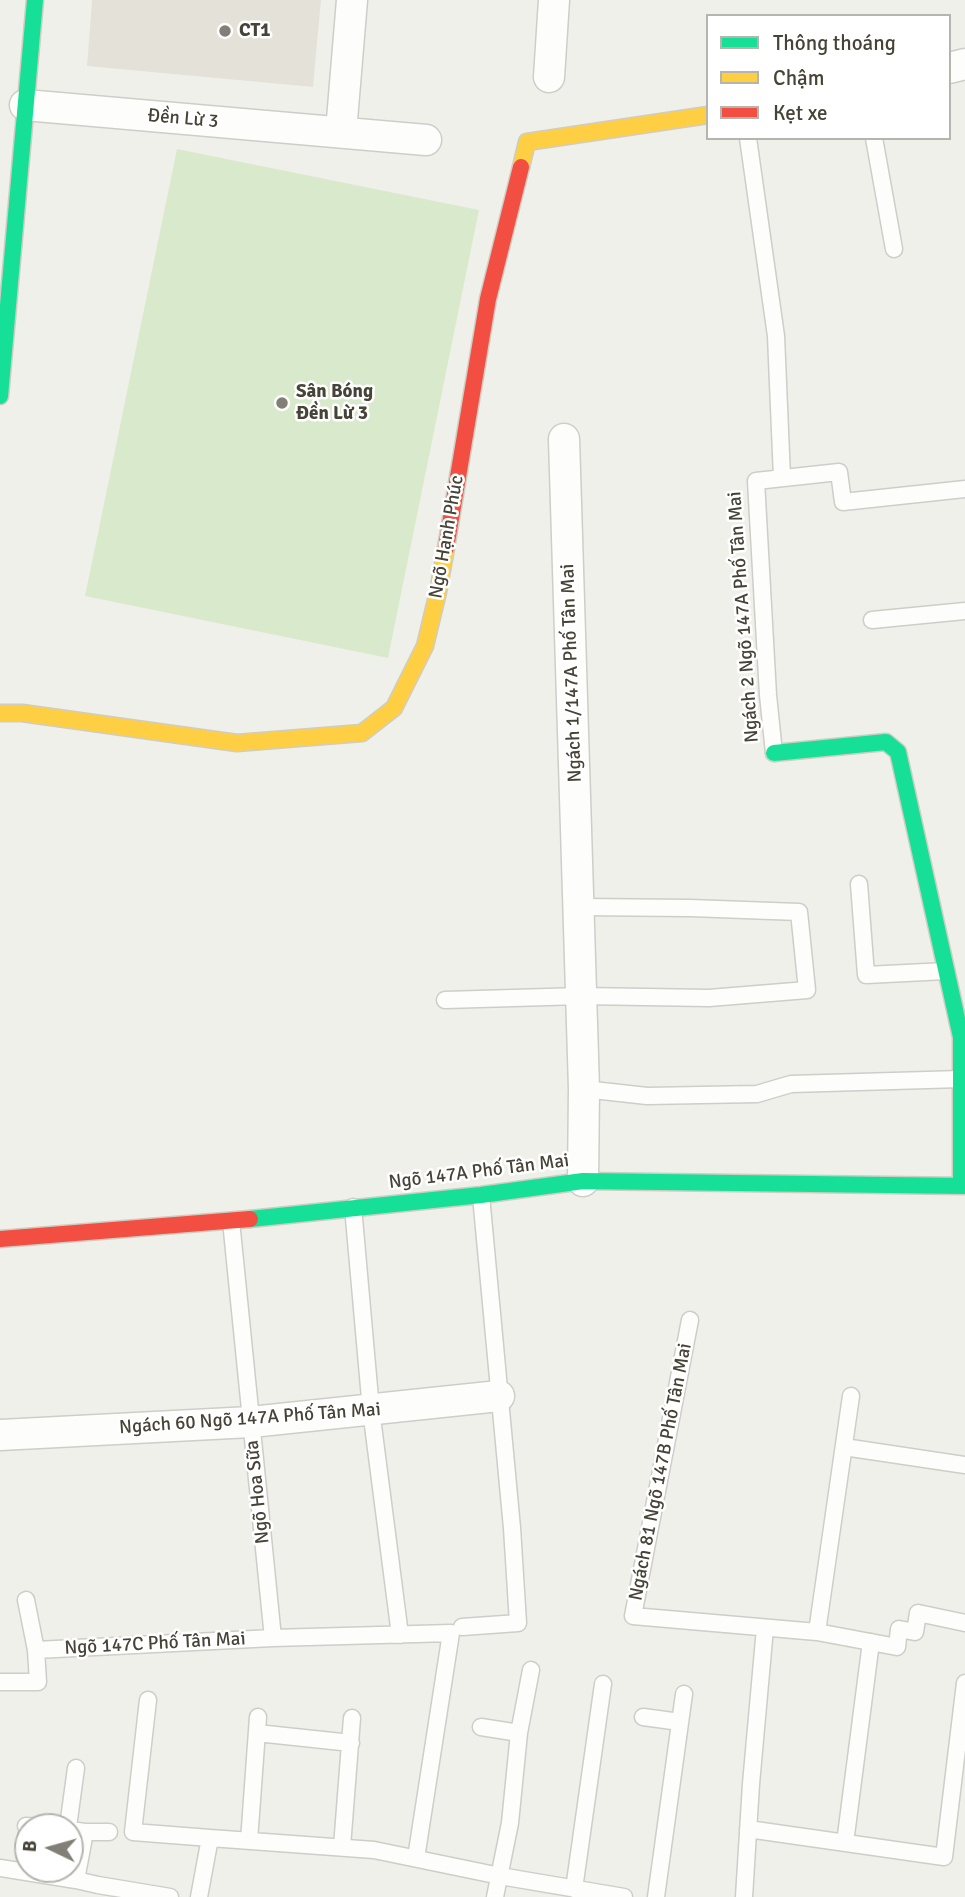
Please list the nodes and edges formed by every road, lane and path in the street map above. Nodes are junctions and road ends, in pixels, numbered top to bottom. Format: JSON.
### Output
{"nodes":[{"id":1,"x":35,"y":0,"type":"edge"},
{"id":2,"x":352,"y":0,"type":"edge"},
{"id":3,"x":554,"y":0,"type":"edge"},
{"id":4,"x":549,"y":77,"type":"dead end"},
{"id":5,"x":25,"y":106,"type":"junction"},
{"id":6,"x":706,"y":115,"type":"edge"},
{"id":7,"x":341,"y":132,"type":"junction"},
{"id":8,"x":426,"y":140,"type":"dead end"},
{"id":9,"x":748,"y":140,"type":"edge"},
{"id":10,"x":874,"y":140,"type":"edge"},
{"id":11,"x":894,"y":249,"type":"dead end"},
{"id":12,"x":0,"y":396,"type":"edge"},
{"id":13,"x":564,"y":439,"type":"dead end"},
{"id":14,"x":782,"y":478,"type":"junction"},
{"id":15,"x":965,"y":489,"type":"edge"},
{"id":16,"x":965,"y":611,"type":"edge"},
{"id":17,"x":872,"y":620,"type":"dead end"},
{"id":18,"x":0,"y":713,"type":"edge"},
{"id":19,"x":774,"y":753,"type":"joint"},
{"id":20,"x":859,"y":884,"type":"dead end"},
{"id":21,"x":579,"y":907,"type":"junction"},
{"id":22,"x":946,"y":971,"type":"junction"},
{"id":23,"x":582,"y":996,"type":"junction"},
{"id":24,"x":445,"y":1000,"type":"dead end"},
{"id":25,"x":961,"y":1079,"type":"junction"},
{"id":26,"x":584,"y":1089,"type":"junction"},
{"id":27,"x":583,"y":1181,"type":"junction"},
{"id":28,"x":963,"y":1186,"type":"edge"},
{"id":29,"x":481,"y":1195,"type":"junction"},
{"id":30,"x":353,"y":1207,"type":"junction"},
{"id":31,"x":230,"y":1221,"type":"junction"},
{"id":32,"x":0,"y":1239,"type":"edge"},
{"id":33,"x":690,"y":1320,"type":"dead end"},
{"id":34,"x":499,"y":1396,"type":"junction"},
{"id":35,"x":851,"y":1396,"type":"dead end"},
{"id":36,"x":371,"y":1410,"type":"junction"},
{"id":37,"x":251,"y":1422,"type":"junction"},
{"id":38,"x":0,"y":1435,"type":"edge"},
{"id":39,"x":844,"y":1447,"type":"junction"},
{"id":40,"x":965,"y":1465,"type":"edge"},
{"id":41,"x":26,"y":1600,"type":"dead end"},
{"id":42,"x":965,"y":1623,"type":"edge"},
{"id":43,"x":463,"y":1627,"type":"dead end"},
{"id":44,"x":765,"y":1628,"type":"junction"},
{"id":45,"x":817,"y":1632,"type":"junction"},
{"id":46,"x":400,"y":1635,"type":"junction"},
{"id":47,"x":274,"y":1638,"type":"junction"},
{"id":48,"x":871,"y":1642,"type":"junction"},
{"id":49,"x":36,"y":1650,"type":"junction"},
{"id":50,"x":531,"y":1670,"type":"dead end"},
{"id":51,"x":0,"y":1682,"type":"edge"},
{"id":52,"x":965,"y":1683,"type":"edge"},
{"id":53,"x":603,"y":1684,"type":"dead end"},
{"id":54,"x":684,"y":1694,"type":"dead end"},
{"id":55,"x":148,"y":1700,"type":"dead end"},
{"id":56,"x":643,"y":1717,"type":"dead end"},
{"id":57,"x":352,"y":1718,"type":"dead end"},
{"id":58,"x":680,"y":1722,"type":"junction"},
{"id":59,"x":481,"y":1727,"type":"dead end"},
{"id":60,"x":519,"y":1733,"type":"junction"},
{"id":61,"x":351,"y":1743,"type":"junction"},
{"id":62,"x":76,"y":1768,"type":"dead end"},
{"id":63,"x":75,"y":1813,"type":"edge"},
{"id":64,"x":748,"y":1829,"type":"junction"},
{"id":65,"x":84,"y":1831,"type":"edge"},
{"id":66,"x":109,"y":1832,"type":"dead end"},
{"id":67,"x":210,"y":1838,"type":"junction"},
{"id":68,"x":249,"y":1841,"type":"junction"},
{"id":69,"x":845,"y":1843,"type":"junction"},
{"id":70,"x":342,"y":1847,"type":"junction"},
{"id":71,"x":416,"y":1858,"type":"junction"},
{"id":72,"x":500,"y":1876,"type":"junction"},
{"id":73,"x":574,"y":1889,"type":"junction"},
{"id":74,"x":97,"y":1891,"type":"edge"},
{"id":75,"x":170,"y":1897,"type":"edge"},
{"id":76,"x":199,"y":1897,"type":"edge"},
{"id":77,"x":495,"y":1897,"type":"edge"},
{"id":78,"x":624,"y":1897,"type":"edge"},
{"id":79,"x":656,"y":1897,"type":"edge"},
{"id":80,"x":744,"y":1897,"type":"edge"}],
"edges":[{"from":1,"to":5,"type":"street"},
{"from":2,"to":7,"type":"street"},
{"from":3,"to":4,"type":"street"},
{"from":5,"to":7,"type":"street","name":"Đền Lừ 3"},
{"from":5,"to":12,"type":"street"},
{"from":6,"to":18,"type":"street","name":"Ngõ Hạnh Phúc"},
{"from":7,"to":8,"type":"street","name":"Đền Lừ 3"},
{"from":9,"to":14,"type":"lane"},
{"from":10,"to":11,"type":"lane"},
{"from":13,"to":21,"type":"street","name":"Ngách 1/147A Phố Tân Mai"},
{"from":14,"to":15,"type":"lane","name":"Ngách 2 Ngõ 147A Phố Tân Mai"},
{"from":14,"to":19,"type":"lane","name":"Ngách 2 Ngõ 147A Phố Tân Mai"},
{"from":16,"to":17,"type":"lane"},
{"from":19,"to":22,"type":"street","name":"Ngách 2 Ngõ 147A Phố Tân Mai"},
{"from":20,"to":22,"type":"lane"},
{"from":21,"to":23,"type":"street","name":"Ngách 1/147A Phố Tân Mai"},
{"from":21,"to":23,"type":"lane"},
{"from":22,"to":25,"type":"street","name":"Ngách 2 Ngõ 147A Phố Tân Mai"},
{"from":23,"to":24,"type":"lane"},
{"from":23,"to":26,"type":"street","name":"Ngách 1/147A Phố Tân Mai"},
{"from":25,"to":26,"type":"lane"},
{"from":25,"to":28,"type":"street","name":"Ngách 2 Ngõ 147A Phố Tân Mai"},
{"from":26,"to":27,"type":"street","name":"Ngách 1/147A Phố Tân Mai"},
{"from":27,"to":28,"type":"street","name":"Ngõ 147A Phố Tân Mai"},
{"from":27,"to":29,"type":"street","name":"Ngõ 147A Phố Tân Mai"},
{"from":29,"to":30,"type":"street","name":"Ngõ 147A Phố Tân Mai"},
{"from":29,"to":34,"type":"lane"},
{"from":30,"to":31,"type":"street","name":"Ngõ 147A Phố Tân Mai"},
{"from":30,"to":36,"type":"lane"},
{"from":31,"to":32,"type":"street","name":"Ngõ 147A Phố Tân Mai"},
{"from":31,"to":37,"type":"lane","name":"Ngõ Hoa Sữa"},
{"from":33,"to":44,"type":"lane","name":"Ngách 81 Ngõ 147B Phố Tân Mai"},
{"from":34,"to":36,"type":"street","name":"Ngách 60 Ngõ 147A Phố Tân Mai"},
{"from":34,"to":43,"type":"lane"},
{"from":35,"to":39,"type":"lane"},
{"from":36,"to":37,"type":"street","name":"Ngách 60 Ngõ 147A Phố Tân Mai"},
{"from":36,"to":46,"type":"lane"},
{"from":37,"to":38,"type":"street","name":"Ngách 60 Ngõ 147A Phố Tân Mai"},
{"from":37,"to":47,"type":"lane","name":"Ngõ Hoa Sữa"},
{"from":39,"to":40,"type":"lane"},
{"from":39,"to":45,"type":"lane"},
{"from":41,"to":49,"type":"lane","name":"Ngõ 147C Phố Tân Mai"},
{"from":42,"to":48,"type":"lane","name":"Ngách 81 Ngõ 147B Phố Tân Mai"},
{"from":44,"to":45,"type":"lane","name":"Ngách 81 Ngõ 147B Phố Tân Mai"},
{"from":44,"to":64,"type":"lane"},
{"from":45,"to":48,"type":"lane","name":"Ngách 81 Ngõ 147B Phố Tân Mai"},
{"from":46,"to":47,"type":"lane"},
{"from":46,"to":71,"type":"lane"},
{"from":47,"to":49,"type":"lane","name":"Ngõ 147C Phố Tân Mai"},
{"from":48,"to":69,"type":"lane"},
{"from":49,"to":51,"type":"lane","name":"Ngõ 147C Phố Tân Mai"},
{"from":50,"to":60,"type":"lane"},
{"from":52,"to":69,"type":"lane"},
{"from":53,"to":73,"type":"lane"},
{"from":54,"to":58,"type":"lane"},
{"from":55,"to":67,"type":"lane"},
{"from":56,"to":58,"type":"lane"},
{"from":57,"to":61,"type":"lane"},
{"from":58,"to":79,"type":"lane"},
{"from":59,"to":60,"type":"lane"},
{"from":60,"to":72,"type":"lane"},
{"from":61,"to":68,"type":"lane"},
{"from":61,"to":70,"type":"lane"},
{"from":62,"to":63,"type":"lane"},
{"from":64,"to":69,"type":"lane"},
{"from":64,"to":80,"type":"lane"},
{"from":65,"to":66,"type":"lane"},
{"from":67,"to":68,"type":"lane"},
{"from":67,"to":76,"type":"lane"},
{"from":68,"to":70,"type":"lane"},
{"from":70,"to":71,"type":"lane"},
{"from":71,"to":72,"type":"lane"},
{"from":72,"to":73,"type":"lane"},
{"from":72,"to":77,"type":"lane"},
{"from":73,"to":78,"type":"lane"},
{"from":74,"to":75,"type":"lane"}]}
